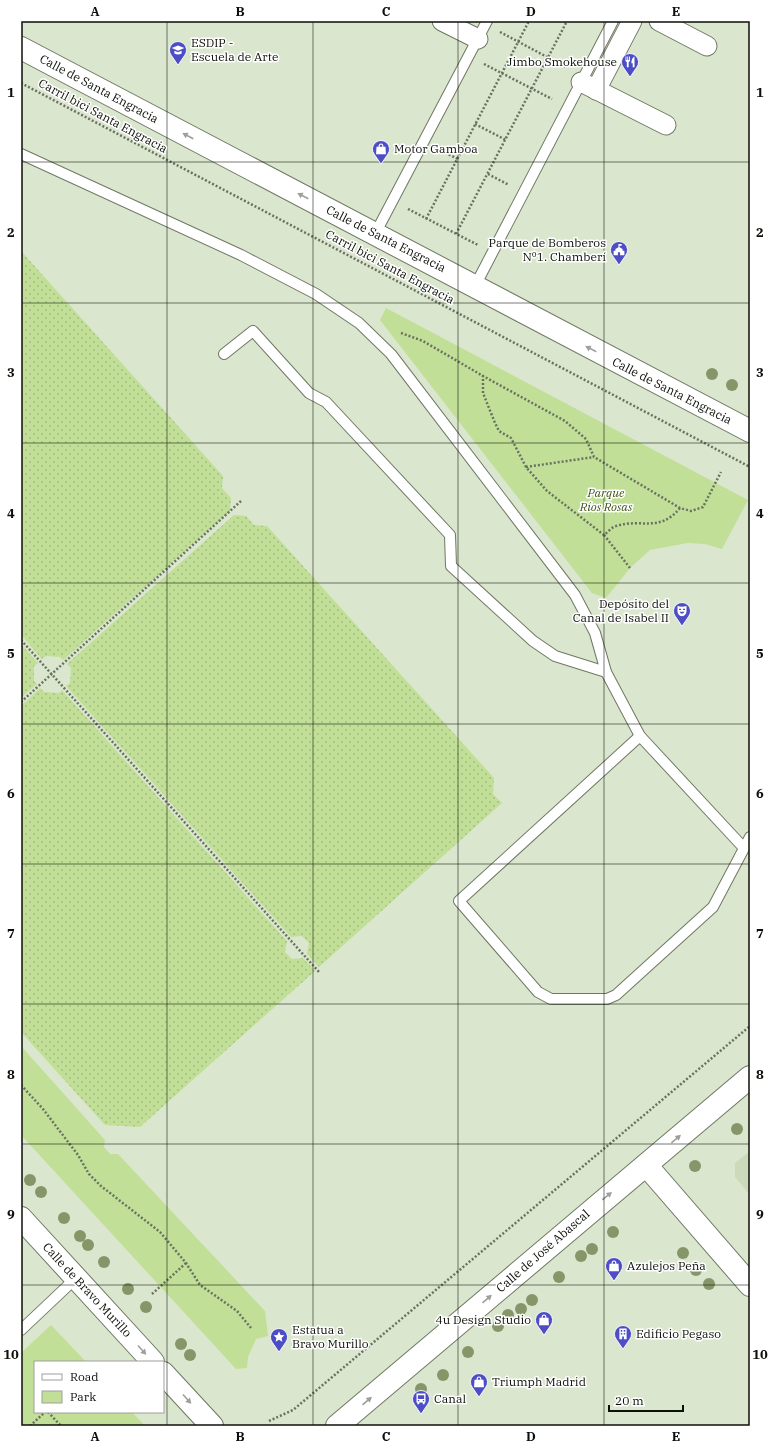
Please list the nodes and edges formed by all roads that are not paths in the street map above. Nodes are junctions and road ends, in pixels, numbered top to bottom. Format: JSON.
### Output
{"nodes":[{"id":1,"x":613,"y":21,"type":"edge"},
{"id":2,"x":632,"y":21,"type":"edge"},
{"id":3,"x":660,"y":21,"type":"edge"},
{"id":4,"x":450,"y":23,"type":"edge"},
{"id":5,"x":483,"y":28,"type":"edge"},
{"id":6,"x":707,"y":46,"type":"dead end"},
{"id":7,"x":21,"y":48,"type":"edge"},
{"id":8,"x":587,"y":83,"type":"junction"},
{"id":9,"x":666,"y":125,"type":"dead end"},
{"id":10,"x":21,"y":154,"type":"edge"},
{"id":11,"x":375,"y":234,"type":"junction"},
{"id":12,"x":475,"y":286,"type":"junction"},
{"id":13,"x":224,"y":354,"type":"dead end"},
{"id":14,"x":750,"y":431,"type":"edge"},
{"id":15,"x":606,"y":672,"type":"junction"},
{"id":16,"x":640,"y":736,"type":"junction"},
{"id":17,"x":750,"y":837,"type":"edge"},
{"id":18,"x":743,"y":847,"type":"junction"},
{"id":19,"x":750,"y":1076,"type":"edge"},
{"id":20,"x":646,"y":1165,"type":"junction"},
{"id":21,"x":21,"y":1218,"type":"edge"},
{"id":22,"x":76,"y":1278,"type":"junction"},
{"id":23,"x":750,"y":1285,"type":"edge"},
{"id":24,"x":21,"y":1330,"type":"edge"},
{"id":25,"x":152,"y":1361,"type":"edge"},
{"id":26,"x":164,"y":1373,"type":"edge"},
{"id":27,"x":212,"y":1426,"type":"edge"},
{"id":28,"x":337,"y":1426,"type":"edge"}],
"edges":[{"from":1,"to":8,"type":"lane"},
{"from":2,"to":8,"type":"street"},
{"from":3,"to":6,"type":"street"},
{"from":4,"to":5,"type":"street"},
{"from":5,"to":11,"type":"lane"},
{"from":11,"to":7,"type":"main road","name":"Calle de Santa Engracia","one_way":true},
{"from":8,"to":9,"type":"street"},
{"from":8,"to":12,"type":"lane"},
{"from":10,"to":15,"type":"lane"},
{"from":11,"to":12,"type":"main road","name":"Calle de Santa Engracia"},
{"from":14,"to":12,"type":"main road","name":"Calle de Santa Engracia","one_way":true},
{"from":13,"to":15,"type":"lane"},
{"from":15,"to":16,"type":"lane"},
{"from":16,"to":18,"type":"lane"},
{"from":16,"to":18,"type":"lane"},
{"from":17,"to":18,"type":"lane"},
{"from":20,"to":19,"type":"main road","name":"Calle de José Abascal","one_way":true},
{"from":20,"to":23,"type":"main road"},
{"from":28,"to":20,"type":"main road","name":"Calle de José Abascal","one_way":true},
{"from":21,"to":22,"type":"main road","name":"Calle de Bravo Murillo"},
{"from":22,"to":24,"type":"lane"},
{"from":22,"to":25,"type":"main road","name":"Calle de Bravo Murillo","one_way":true},
{"from":26,"to":27,"type":"main road","one_way":true}]}
